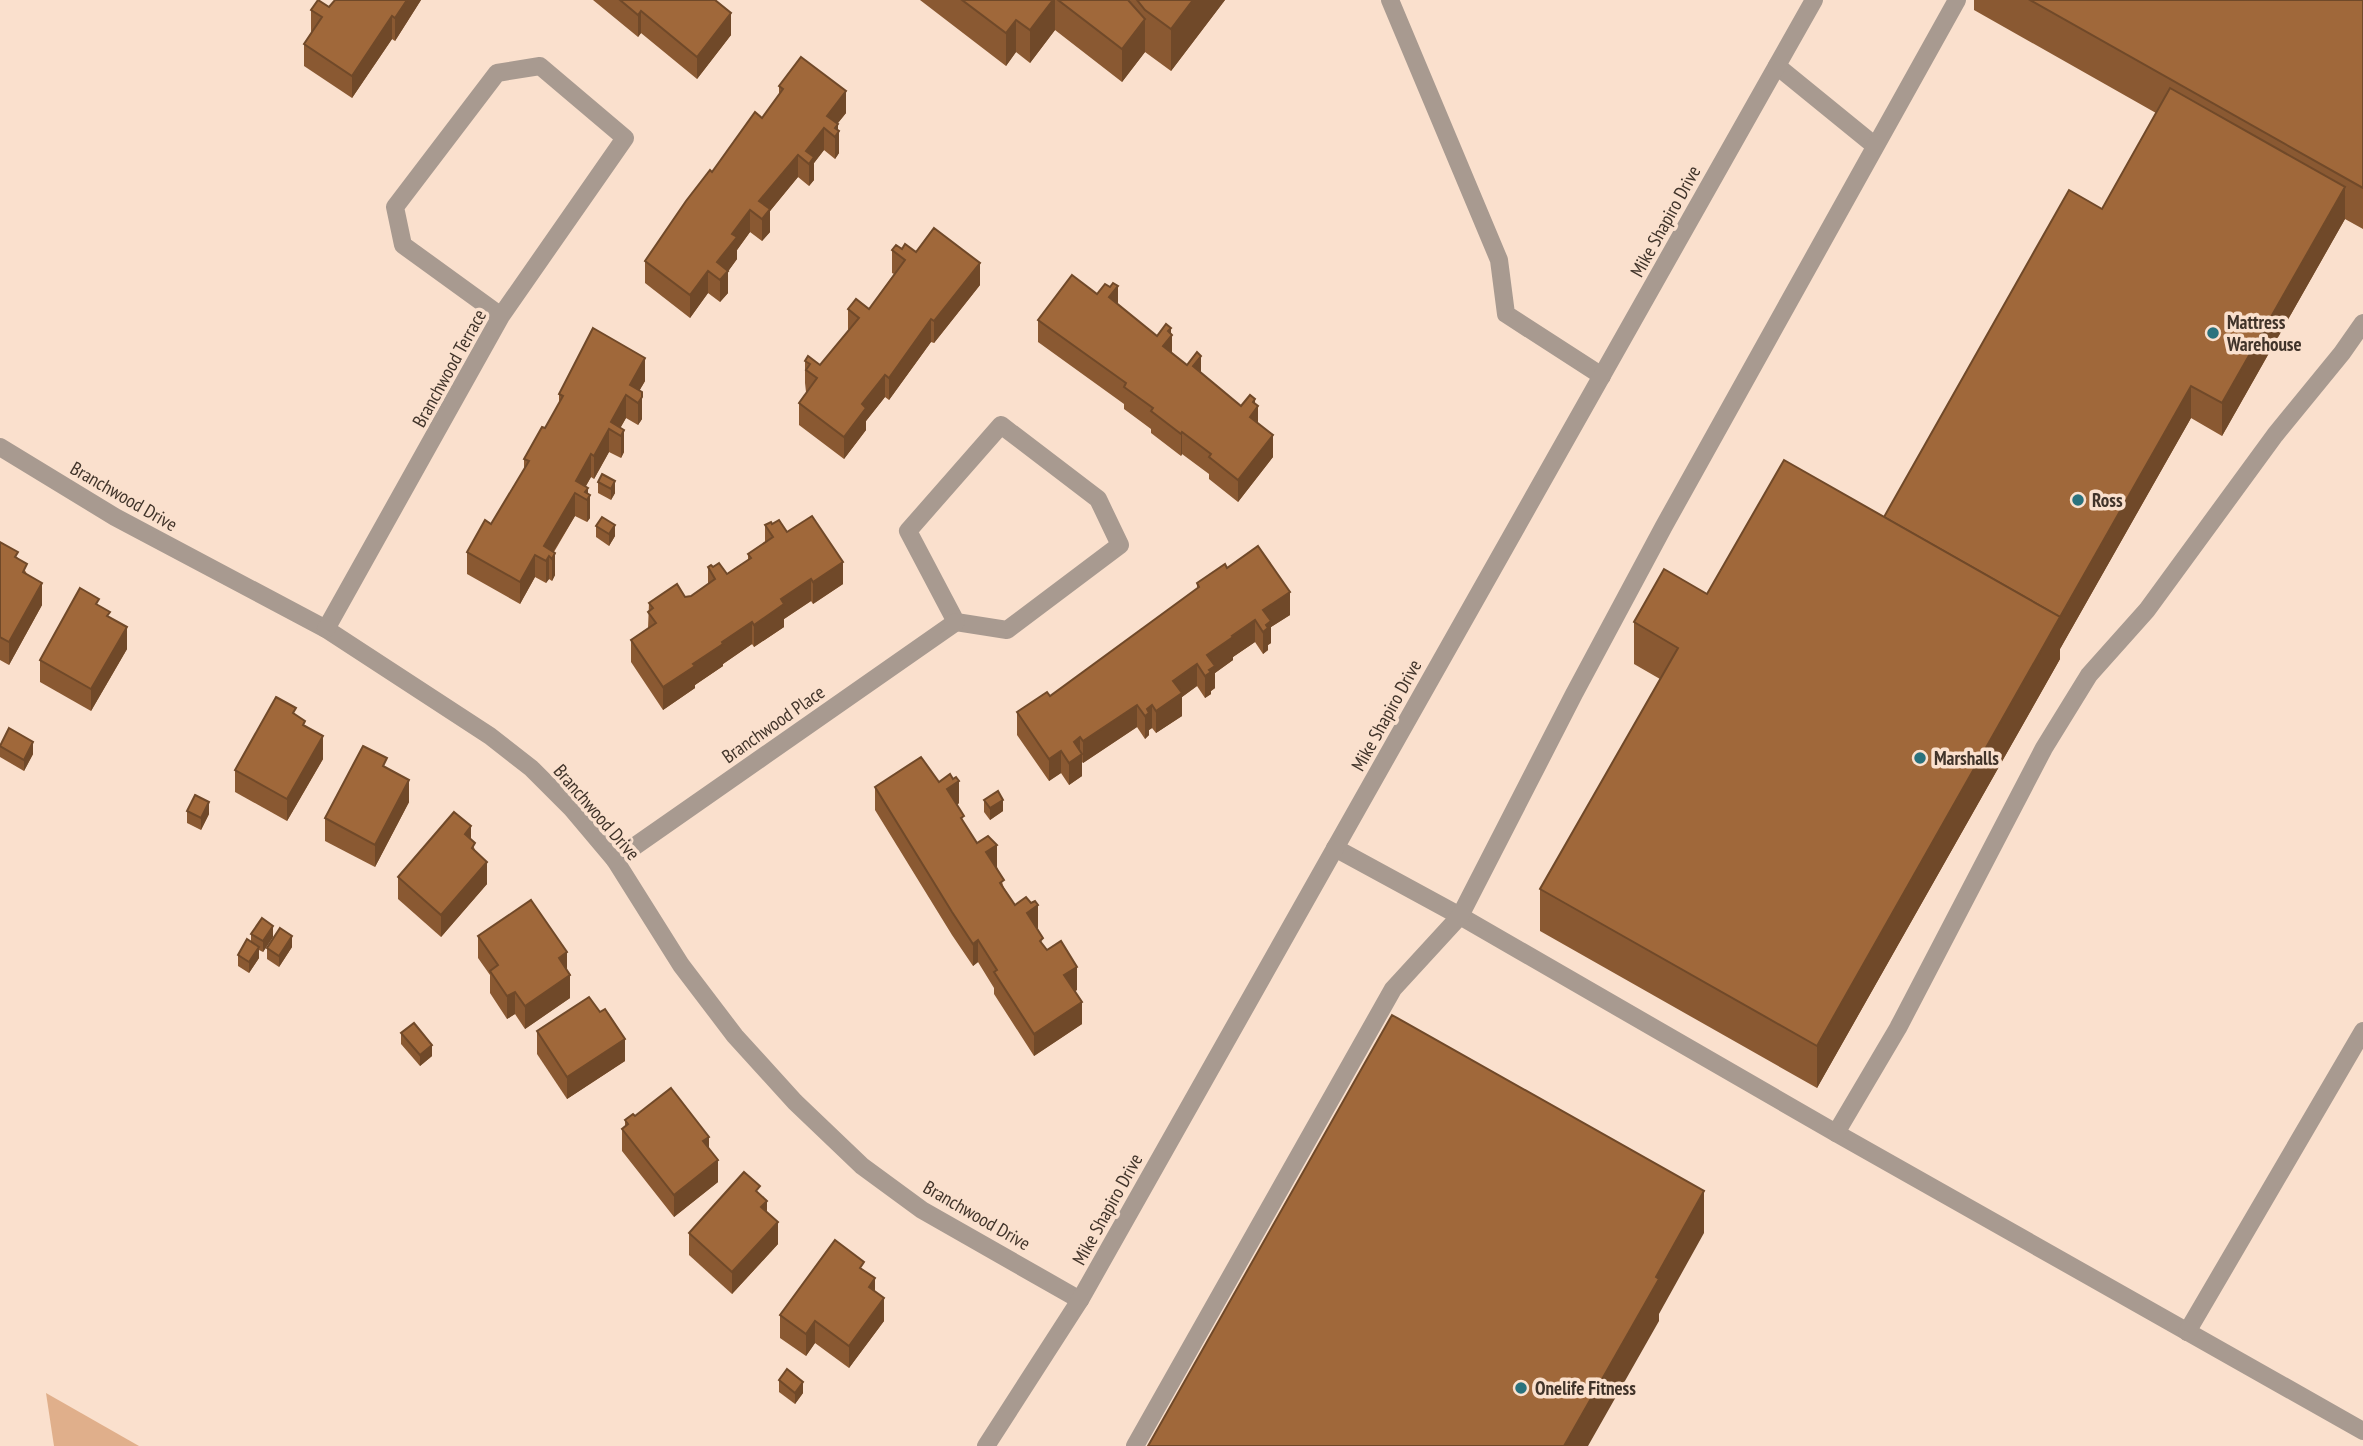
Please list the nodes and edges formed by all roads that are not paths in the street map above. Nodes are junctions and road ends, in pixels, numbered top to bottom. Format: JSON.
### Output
{"nodes":[{"id":1,"x":1390,"y":0,"type":"edge"},
{"id":2,"x":1814,"y":0,"type":"edge"},
{"id":3,"x":1956,"y":0,"type":"edge"},
{"id":4,"x":1777,"y":66,"type":"junction"},
{"id":5,"x":1874,"y":145,"type":"junction"},
{"id":6,"x":501,"y":316,"type":"junction"},
{"id":7,"x":2363,"y":323,"type":"edge"},
{"id":8,"x":1602,"y":376,"type":"junction"},
{"id":9,"x":0,"y":447,"type":"edge"},
{"id":10,"x":956,"y":622,"type":"junction"},
{"id":11,"x":326,"y":629,"type":"junction"},
{"id":12,"x":1335,"y":848,"type":"junction"},
{"id":13,"x":615,"y":860,"type":"junction"},
{"id":14,"x":1460,"y":916,"type":"junction"},
{"id":15,"x":2363,"y":1031,"type":"edge"},
{"id":16,"x":1836,"y":1133,"type":"junction"},
{"id":17,"x":1080,"y":1300,"type":"junction"},
{"id":18,"x":2187,"y":1332,"type":"junction"},
{"id":19,"x":2363,"y":1431,"type":"edge"},
{"id":20,"x":986,"y":1446,"type":"edge"},
{"id":21,"x":1135,"y":1446,"type":"edge"}],
"edges":[{"from":1,"to":8,"type":"street"},
{"from":2,"to":4,"type":"street","name":"Mike Shapiro Drive"},
{"from":3,"to":5,"type":"street"},
{"from":4,"to":5,"type":"street"},
{"from":4,"to":8,"type":"street","name":"Mike Shapiro Drive"},
{"from":5,"to":14,"type":"street"},
{"from":6,"to":6,"type":"street","name":"Branchwood Terrace"},
{"from":6,"to":11,"type":"street","name":"Branchwood Terrace"},
{"from":7,"to":16,"type":"street"},
{"from":8,"to":12,"type":"street","name":"Mike Shapiro Drive"},
{"from":9,"to":11,"type":"street","name":"Branchwood Drive"},
{"from":10,"to":10,"type":"street"},
{"from":10,"to":13,"type":"street","name":"Branchwood Place"},
{"from":11,"to":13,"type":"street","name":"Branchwood Drive"},
{"from":12,"to":14,"type":"street"},
{"from":12,"to":17,"type":"street","name":"Mike Shapiro Drive"},
{"from":13,"to":17,"type":"street","name":"Branchwood Drive"},
{"from":14,"to":16,"type":"street"},
{"from":14,"to":21,"type":"street"},
{"from":15,"to":18,"type":"street"},
{"from":16,"to":18,"type":"street"},
{"from":17,"to":20,"type":"street","name":"Mike Shapiro Drive"},
{"from":18,"to":19,"type":"street"}]}
